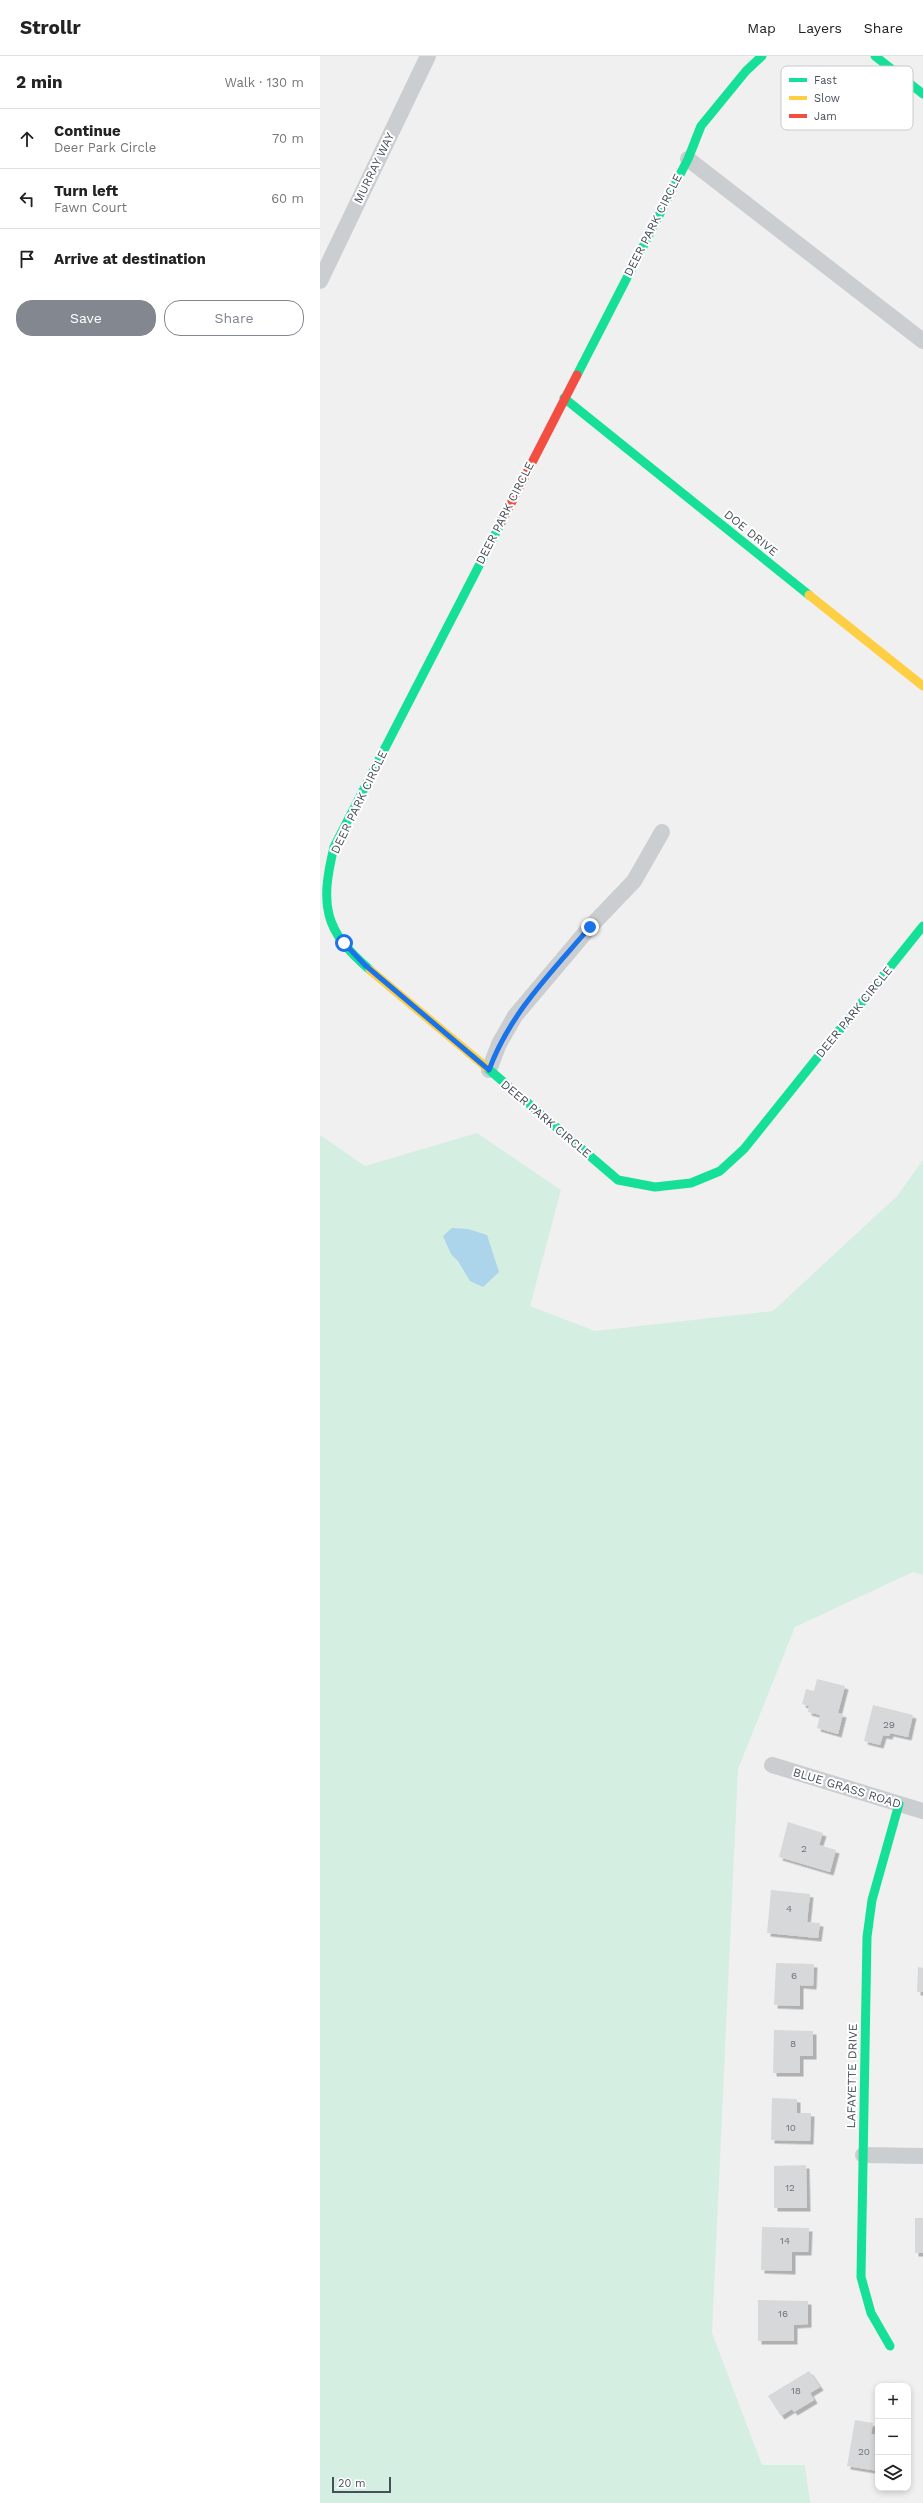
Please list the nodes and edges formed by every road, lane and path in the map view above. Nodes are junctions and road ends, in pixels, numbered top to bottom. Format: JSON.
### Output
{"nodes":[{"id":1,"x":428,"y":56,"type":"edge"},
{"id":2,"x":762,"y":56,"type":"edge"},
{"id":3,"x":875,"y":56,"type":"edge"},
{"id":4,"x":888,"y":66,"type":"edge"},
{"id":5,"x":913,"y":86,"type":"edge"},
{"id":6,"x":923,"y":94,"type":"edge"},
{"id":7,"x":688,"y":159,"type":"junction"},
{"id":8,"x":320,"y":281,"type":"edge"},
{"id":9,"x":923,"y":341,"type":"edge"},
{"id":10,"x":564,"y":398,"type":"junction"},
{"id":11,"x":923,"y":686,"type":"edge"},
{"id":12,"x":662,"y":832,"type":"dead end"},
{"id":13,"x":923,"y":926,"type":"edge"},
{"id":14,"x":489,"y":1070,"type":"junction"},
{"id":15,"x":772,"y":1765,"type":"dead end"},
{"id":16,"x":899,"y":1804,"type":"junction"},
{"id":17,"x":923,"y":1810,"type":"edge"},
{"id":18,"x":863,"y":2155,"type":"junction"},
{"id":19,"x":923,"y":2156,"type":"edge"},
{"id":20,"x":890,"y":2346,"type":"dead end"}],
"edges":[{"from":1,"to":8,"type":"street","name":"MURRAY WAY"},
{"from":2,"to":7,"type":"street","name":"DEER PARK CIRCLE"},
{"from":3,"to":4,"type":"street"},
{"from":5,"to":6,"type":"street"},
{"from":7,"to":9,"type":"street","name":"DEER PARK CIRCLE"},
{"from":7,"to":10,"type":"street","name":"DEER PARK CIRCLE"},
{"from":10,"to":11,"type":"street","name":"DOE DRIVE"},
{"from":10,"to":14,"type":"street","name":"DEER PARK CIRCLE"},
{"from":12,"to":14,"type":"street"},
{"from":13,"to":14,"type":"street","name":"DEER PARK CIRCLE"},
{"from":15,"to":16,"type":"street","name":"BLUE GRASS ROAD"},
{"from":16,"to":17,"type":"street","name":"BLUE GRASS ROAD"},
{"from":16,"to":18,"type":"street","name":"LAFAYETTE DRIVE"},
{"from":18,"to":19,"type":"street"},
{"from":18,"to":20,"type":"street","name":"LAFAYETTE DRIVE"}]}
